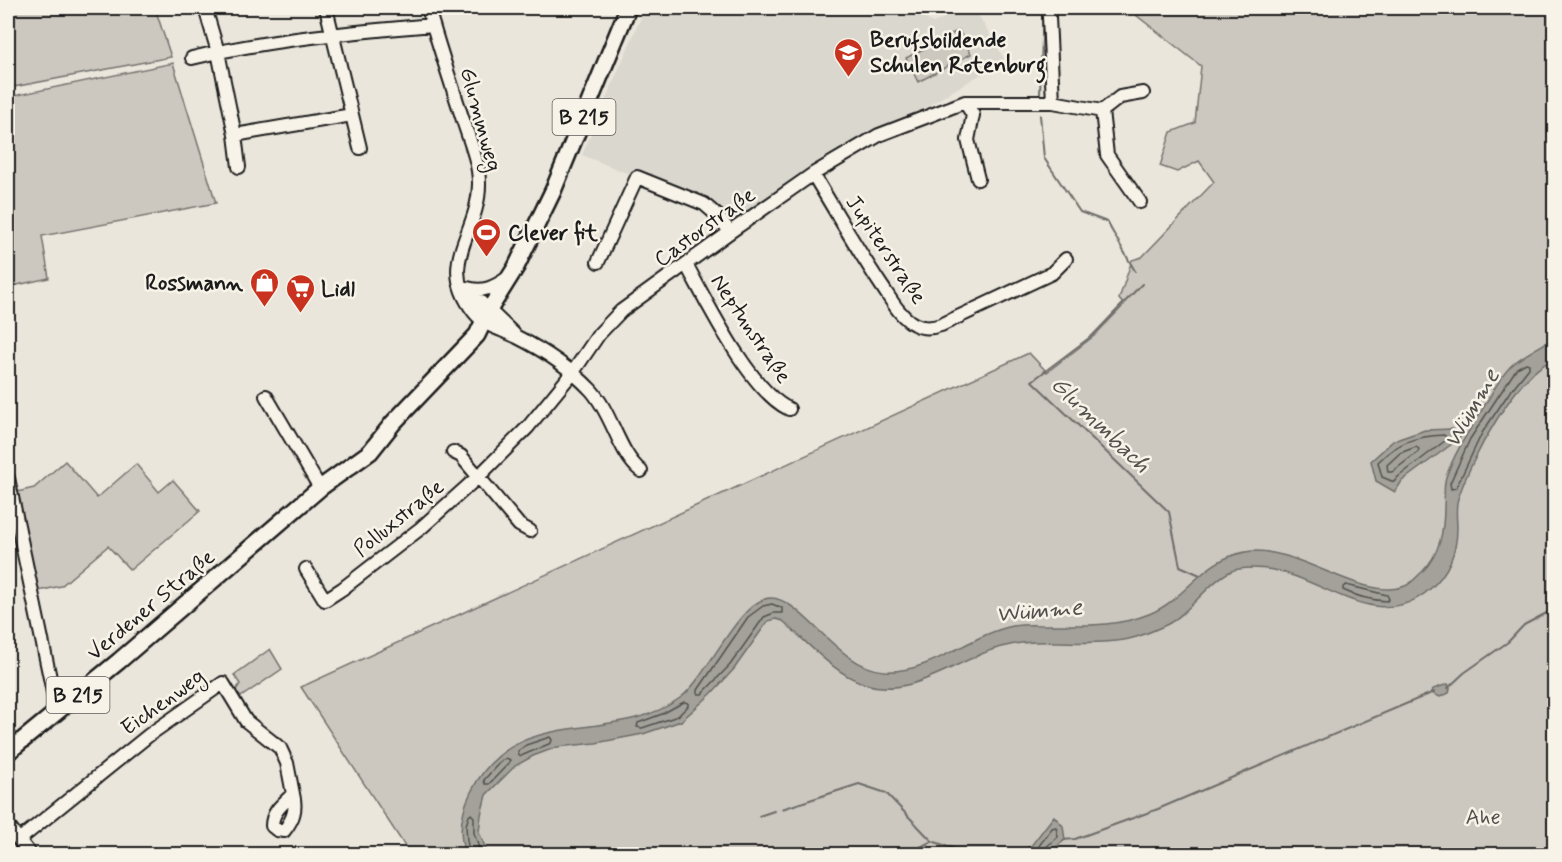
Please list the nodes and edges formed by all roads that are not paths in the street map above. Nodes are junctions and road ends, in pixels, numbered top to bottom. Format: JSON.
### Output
{"nodes":[{"id":1,"x":205,"y":8,"type":"edge"},
{"id":2,"x":326,"y":8,"type":"edge"},
{"id":3,"x":428,"y":8,"type":"edge"},
{"id":4,"x":627,"y":8,"type":"edge"},
{"id":5,"x":1049,"y":16,"type":"dead end"},
{"id":6,"x":433,"y":25,"type":"junction"},
{"id":7,"x":332,"y":33,"type":"junction"},
{"id":8,"x":218,"y":52,"type":"junction"},
{"id":9,"x":192,"y":58,"type":"dead end"},
{"id":10,"x":1143,"y":93,"type":"dead end"},
{"id":11,"x":965,"y":102,"type":"junction"},
{"id":12,"x":1053,"y":102,"type":"junction"},
{"id":13,"x":1102,"y":111,"type":"junction"},
{"id":14,"x":352,"y":115,"type":"junction"},
{"id":15,"x":235,"y":135,"type":"junction"},
{"id":16,"x":360,"y":148,"type":"dead end"},
{"id":17,"x":239,"y":166,"type":"dead end"},
{"id":18,"x":813,"y":174,"type":"junction"},
{"id":19,"x":978,"y":179,"type":"dead end"},
{"id":20,"x":1140,"y":202,"type":"dead end"},
{"id":21,"x":730,"y":232,"type":"junction"},
{"id":22,"x":1066,"y":259,"type":"dead end"},
{"id":23,"x":598,"y":262,"type":"dead end"},
{"id":24,"x":686,"y":264,"type":"junction"},
{"id":25,"x":511,"y":276,"type":"junction"},
{"id":26,"x":462,"y":283,"type":"junction"},
{"id":27,"x":485,"y":317,"type":"junction"},
{"id":28,"x":573,"y":372,"type":"junction"},
{"id":29,"x":266,"y":396,"type":"dead end"},
{"id":30,"x":789,"y":408,"type":"dead end"},
{"id":31,"x":453,"y":452,"type":"dead end"},
{"id":32,"x":641,"y":471,"type":"dead end"},
{"id":33,"x":479,"y":476,"type":"junction"},
{"id":34,"x":8,"y":478,"type":"edge"},
{"id":35,"x":321,"y":489,"type":"junction"},
{"id":36,"x":530,"y":531,"type":"dead end"},
{"id":37,"x":306,"y":569,"type":"dead end"},
{"id":38,"x":59,"y":708,"type":"junction"},
{"id":39,"x":8,"y":753,"type":"edge"},
{"id":40,"x":293,"y":794,"type":"dead end"},
{"id":41,"x":8,"y":826,"type":"edge"},
{"id":42,"x":20,"y":839,"type":"junction"},
{"id":43,"x":30,"y":855,"type":"edge"}],
"edges":[{"from":1,"to":8,"type":"street"},
{"from":2,"to":7,"type":"street"},
{"from":3,"to":6,"type":"street","name":"Glummweg"},
{"from":4,"to":25,"type":"main road","name":"Verdener Straße","number":"B 215"},
{"from":5,"to":12,"type":"street"},
{"from":6,"to":7,"type":"street"},
{"from":6,"to":26,"type":"street","name":"Glummweg"},
{"from":7,"to":8,"type":"street"},
{"from":7,"to":14,"type":"street"},
{"from":8,"to":9,"type":"street"},
{"from":8,"to":15,"type":"street"},
{"from":10,"to":13,"type":"street"},
{"from":11,"to":12,"type":"street"},
{"from":11,"to":18,"type":"street","name":"Castorstraße"},
{"from":11,"to":19,"type":"street"},
{"from":12,"to":13,"type":"street"},
{"from":13,"to":20,"type":"street"},
{"from":14,"to":15,"type":"street"},
{"from":14,"to":16,"type":"street"},
{"from":15,"to":17,"type":"street"},
{"from":18,"to":21,"type":"street","name":"Castorstraße"},
{"from":18,"to":22,"type":"street","name":"Jupiterstraße"},
{"from":21,"to":23,"type":"street"},
{"from":21,"to":24,"type":"street","name":"Castorstraße"},
{"from":24,"to":28,"type":"street","name":"Castorstraße"},
{"from":24,"to":30,"type":"street","name":"Neptunstraße"},
{"from":25,"to":26,"type":"street"},
{"from":25,"to":27,"type":"main road","name":"Verdener Straße","number":"B 215"},
{"from":26,"to":27,"type":"street"},
{"from":27,"to":28,"type":"street"},
{"from":27,"to":35,"type":"main road","name":"Verdener Straße","number":"B 215"},
{"from":28,"to":32,"type":"street"},
{"from":28,"to":33,"type":"street","name":"Polluxstraße"},
{"from":29,"to":35,"type":"street"},
{"from":31,"to":33,"type":"street"},
{"from":33,"to":36,"type":"street"},
{"from":33,"to":37,"type":"street","name":"Polluxstraße"},
{"from":34,"to":38,"type":"street"},
{"from":35,"to":38,"type":"main road","name":"Verdener Straße","number":"B 215"},
{"from":38,"to":39,"type":"main road","name":"Verdener Straße","number":"B 215"},
{"from":40,"to":42,"type":"street","name":"Eichenweg"},
{"from":41,"to":42,"type":"street"},
{"from":42,"to":43,"type":"street"}]}
